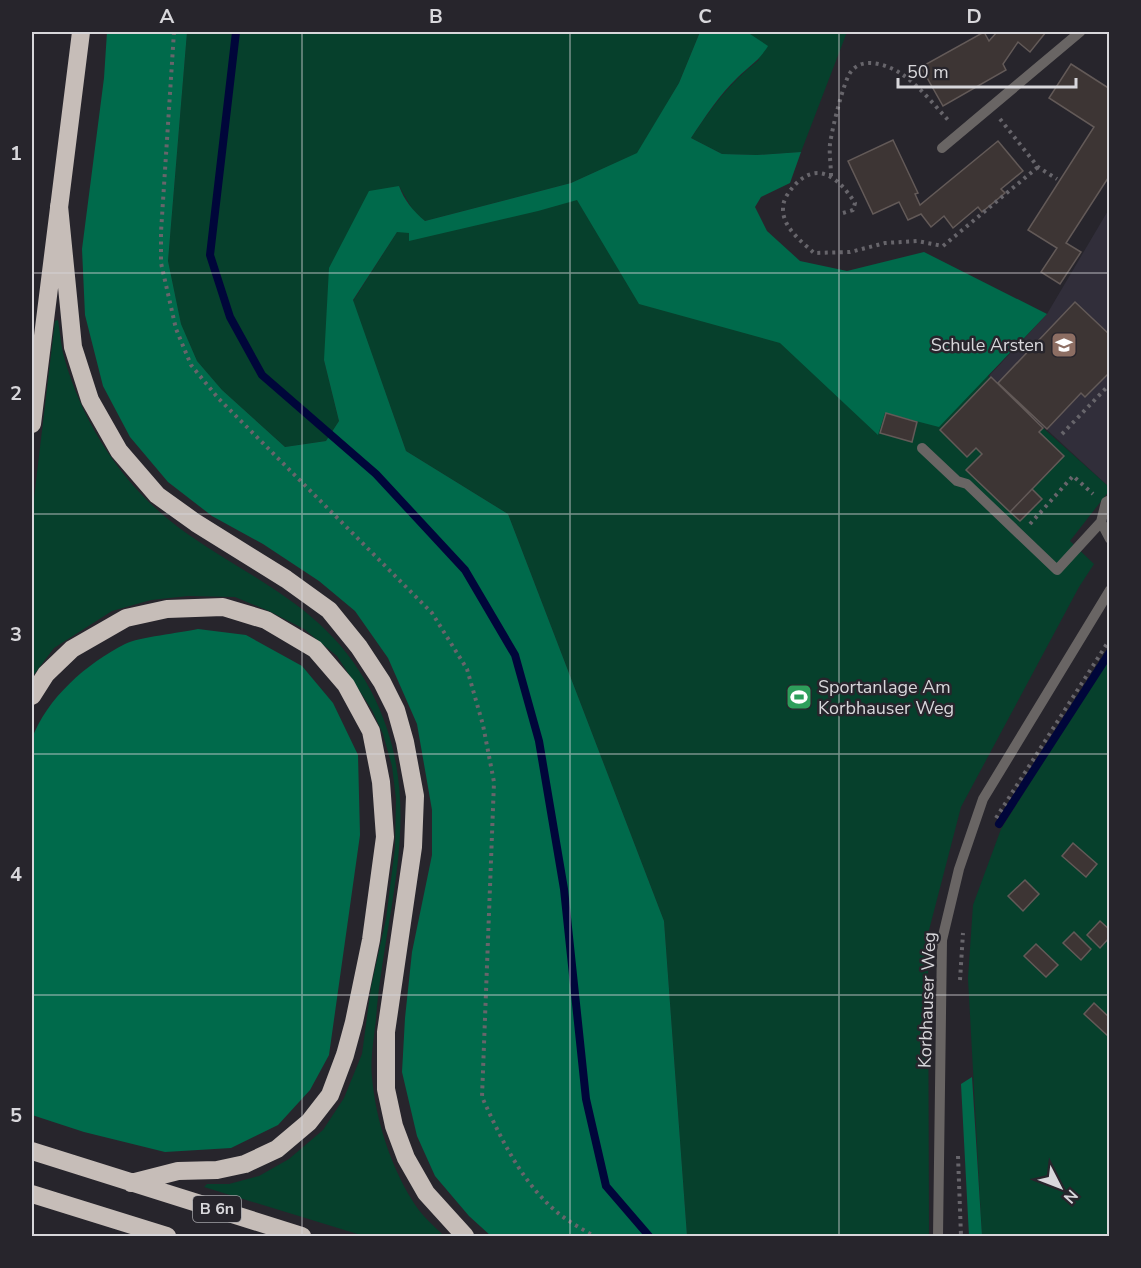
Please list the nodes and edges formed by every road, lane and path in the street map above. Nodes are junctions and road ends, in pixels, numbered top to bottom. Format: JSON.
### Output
{"nodes":[{"id":1,"x":81,"y":32,"type":"edge"},
{"id":2,"x":1080,"y":32,"type":"edge"},
{"id":3,"x":990,"y":107,"type":"junction"},
{"id":4,"x":960,"y":133,"type":"junction"},
{"id":5,"x":942,"y":148,"type":"dead end"},
{"id":6,"x":1038,"y":167,"type":"junction"},
{"id":7,"x":831,"y":176,"type":"junction"},
{"id":8,"x":1057,"y":179,"type":"dead end"},
{"id":9,"x":59,"y":206,"type":"junction"},
{"id":10,"x":843,"y":213,"type":"dead end"},
{"id":11,"x":1110,"y":384,"type":"edge"},
{"id":12,"x":32,"y":424,"type":"edge"},
{"id":13,"x":1062,"y":434,"type":"dead end"},
{"id":14,"x":922,"y":448,"type":"dead end"},
{"id":15,"x":1108,"y":501,"type":"edge"},
{"id":16,"x":1101,"y":522,"type":"junction"},
{"id":17,"x":1020,"y":535,"type":"junction"},
{"id":18,"x":1110,"y":539,"type":"edge"},
{"id":19,"x":1110,"y":590,"type":"edge"},
{"id":20,"x":1110,"y":639,"type":"edge"},
{"id":21,"x":32,"y":696,"type":"edge"},
{"id":22,"x":993,"y":825,"type":"dead end"},
{"id":23,"x":963,"y":932,"type":"dead end"},
{"id":24,"x":960,"y":982,"type":"dead end"},
{"id":25,"x":958,"y":1148,"type":"dead end"},
{"id":26,"x":32,"y":1151,"type":"edge"},
{"id":27,"x":131,"y":1183,"type":"junction"},
{"id":28,"x":32,"y":1194,"type":"edge"},
{"id":29,"x":149,"y":1233,"type":"edge"},
{"id":30,"x":167,"y":1236,"type":"edge"},
{"id":31,"x":302,"y":1236,"type":"edge"},
{"id":32,"x":465,"y":1236,"type":"edge"},
{"id":33,"x":938,"y":1236,"type":"edge"},
{"id":34,"x":961,"y":1236,"type":"edge"}],
"edges":[{"from":1,"to":9,"type":"highway"},
{"from":2,"to":3,"type":"lane"},
{"from":3,"to":4,"type":"lane"},
{"from":3,"to":6,"type":"path"},
{"from":4,"to":5,"type":"lane"},
{"from":4,"to":7,"type":"path"},
{"from":6,"to":7,"type":"path"},
{"from":6,"to":8,"type":"path"},
{"from":7,"to":10,"type":"path"},
{"from":9,"to":12,"type":"highway"},
{"from":9,"to":32,"type":"highway"},
{"from":11,"to":13,"type":"path"},
{"from":14,"to":17,"type":"lane"},
{"from":15,"to":16,"type":"lane"},
{"from":15,"to":17,"type":"path"},
{"from":16,"to":17,"type":"lane"},
{"from":16,"to":18,"type":"lane"},
{"from":19,"to":33,"type":"lane","name":"Korbhauser Weg"},
{"from":20,"to":22,"type":"path"},
{"from":21,"to":27,"type":"highway"},
{"from":23,"to":24,"type":"path"},
{"from":25,"to":34,"type":"path"},
{"from":26,"to":27,"type":"highway","number":"B 6n"},
{"from":27,"to":31,"type":"highway","number":"B 6n"},
{"from":28,"to":29,"type":"highway"},
{"from":29,"to":30,"type":"highway"}]}
